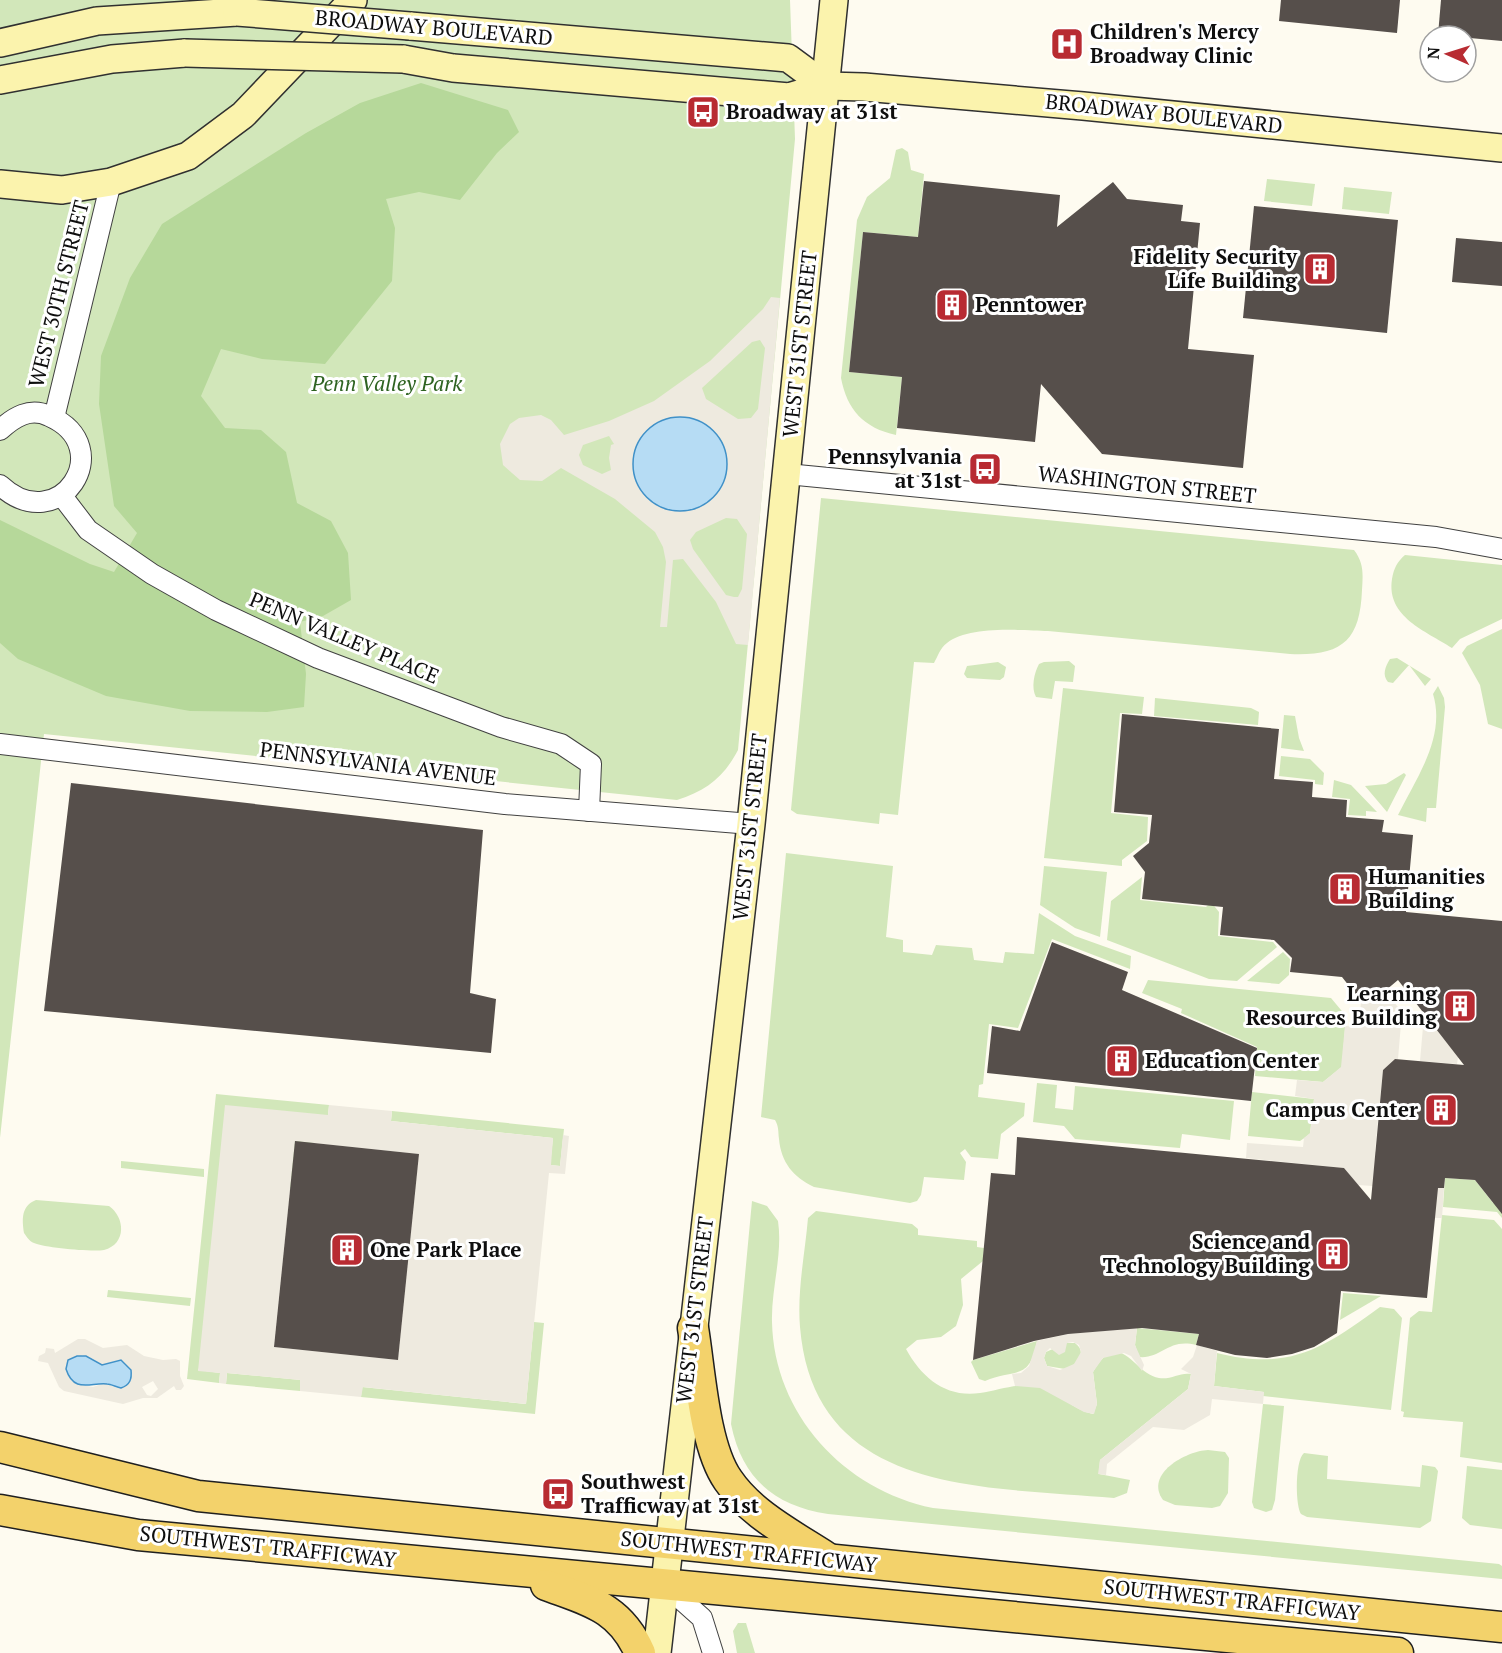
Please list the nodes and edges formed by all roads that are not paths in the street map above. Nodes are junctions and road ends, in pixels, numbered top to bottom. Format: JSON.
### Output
{"nodes":[{"id":1,"x":353,"y":0,"type":"edge"},
{"id":2,"x":834,"y":0,"type":"edge"},
{"id":3,"x":0,"y":43,"type":"edge"},
{"id":4,"x":0,"y":80,"type":"edge"},
{"id":5,"x":826,"y":86,"type":"junction"},
{"id":6,"x":1502,"y":148,"type":"edge"},
{"id":7,"x":111,"y":182,"type":"junction"},
{"id":8,"x":0,"y":184,"type":"edge"},
{"id":9,"x":54,"y":418,"type":"junction"},
{"id":10,"x":0,"y":430,"type":"edge"},
{"id":11,"x":788,"y":474,"type":"junction"},
{"id":12,"x":0,"y":485,"type":"edge"},
{"id":13,"x":62,"y":496,"type":"junction"},
{"id":14,"x":1502,"y":549,"type":"edge"},
{"id":15,"x":0,"y":744,"type":"edge"},
{"id":16,"x":589,"y":811,"type":"junction"},
{"id":17,"x":751,"y":824,"type":"junction"},
{"id":18,"x":693,"y":1328,"type":"junction"},
{"id":19,"x":0,"y":1447,"type":"edge"},
{"id":20,"x":2,"y":1511,"type":"edge"},
{"id":21,"x":631,"y":1540,"type":"junction"},
{"id":22,"x":668,"y":1544,"type":"junction"},
{"id":23,"x":828,"y":1559,"type":"junction"},
{"id":24,"x":506,"y":1571,"type":"junction"},
{"id":25,"x":664,"y":1585,"type":"junction"},
{"id":26,"x":1502,"y":1627,"type":"edge"},
{"id":27,"x":640,"y":1653,"type":"edge"},
{"id":28,"x":657,"y":1653,"type":"edge"},
{"id":29,"x":713,"y":1653,"type":"edge"},
{"id":30,"x":1398,"y":1653,"type":"edge"}],
"edges":[{"from":1,"to":7,"type":"main road"},
{"from":2,"to":5,"type":"main road","name":"WEST 31ST STREET"},
{"from":3,"to":5,"type":"main road","name":"BROADWAY BOULEVARD","bridge":true},
{"from":4,"to":5,"type":"main road","name":"BROADWAY BOULEVARD","bridge":true},
{"from":5,"to":6,"type":"main road","name":"BROADWAY BOULEVARD"},
{"from":5,"to":11,"type":"main road","name":"WEST 31ST STREET"},
{"from":7,"to":8,"type":"main road"},
{"from":7,"to":9,"type":"street","name":"WEST 30TH STREET"},
{"from":9,"to":10,"type":"street"},
{"from":9,"to":13,"type":"street"},
{"from":11,"to":14,"type":"street","name":"WASHINGTON STREET"},
{"from":11,"to":17,"type":"main road","name":"WEST 31ST STREET"},
{"from":12,"to":13,"type":"street"},
{"from":13,"to":16,"type":"street","name":"PENN VALLEY PLACE"},
{"from":15,"to":16,"type":"street","name":"PENNSYLVANIA AVENUE"},
{"from":16,"to":17,"type":"street","name":"PENNSYLVANIA AVENUE"},
{"from":17,"to":18,"type":"main road","name":"WEST 31ST STREET"},
{"from":18,"to":22,"type":"main road","name":"WEST 31ST STREET"},
{"from":18,"to":23,"type":"main road"},
{"from":19,"to":21,"type":"main road","name":"SOUTHWEST TRAFFICWAY"},
{"from":20,"to":24,"type":"main road","name":"SOUTHWEST TRAFFICWAY"},
{"from":21,"to":22,"type":"main road","name":"SOUTHWEST TRAFFICWAY"},
{"from":21,"to":25,"type":"main road"},
{"from":22,"to":23,"type":"main road","name":"SOUTHWEST TRAFFICWAY"},
{"from":22,"to":25,"type":"main road","name":"WEST 31ST STREET"},
{"from":23,"to":26,"type":"main road","name":"SOUTHWEST TRAFFICWAY"},
{"from":24,"to":25,"type":"main road","name":"SOUTHWEST TRAFFICWAY"},
{"from":24,"to":27,"type":"main road"},
{"from":25,"to":28,"type":"main road","name":"WEST 31ST STREET"},
{"from":25,"to":29,"type":"street"},
{"from":25,"to":30,"type":"main road","name":"SOUTHWEST TRAFFICWAY"}]}
